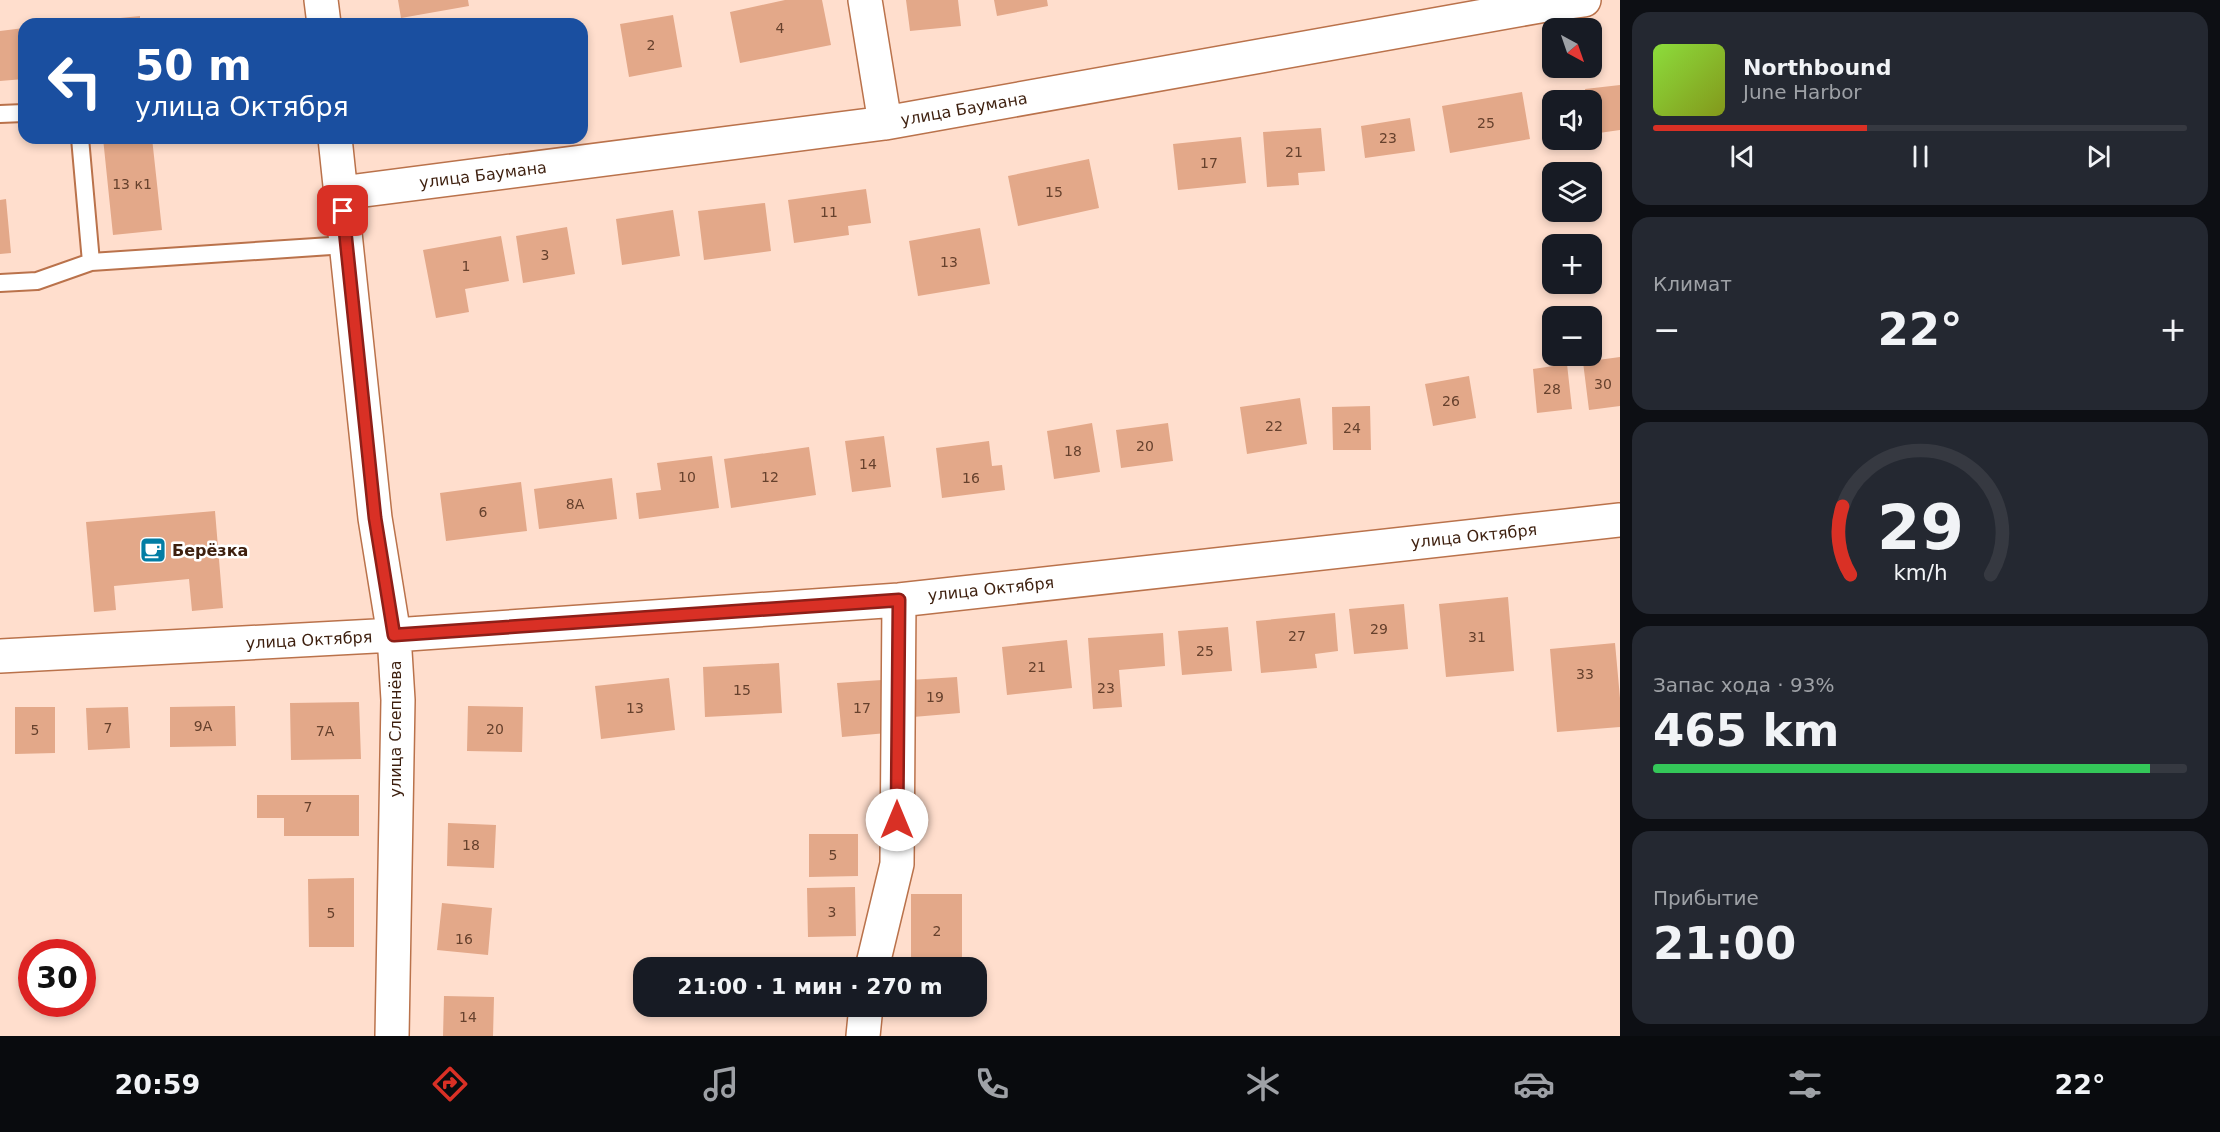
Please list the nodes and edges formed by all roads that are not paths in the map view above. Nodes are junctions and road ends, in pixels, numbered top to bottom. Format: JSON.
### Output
{"nodes":[{"id":1,"x":321,"y":0,"type":"edge"},
{"id":2,"x":865,"y":0,"type":"edge"},
{"id":3,"x":1584,"y":0,"type":"edge"},
{"id":4,"x":1540,"y":3,"type":"edge"},
{"id":5,"x":323,"y":18,"type":"edge"},
{"id":6,"x":18,"y":113,"type":"edge"},
{"id":7,"x":0,"y":114,"type":"edge"},
{"id":8,"x":885,"y":123,"type":"junction"},
{"id":9,"x":81,"y":144,"type":"edge"},
{"id":10,"x":336,"y":144,"type":"edge"},
{"id":11,"x":341,"y":193,"type":"junction"},
{"id":12,"x":346,"y":245,"type":"junction"},
{"id":13,"x":91,"y":262,"type":"junction"},
{"id":14,"x":0,"y":283,"type":"edge"},
{"id":15,"x":1620,"y":520,"type":"edge"},
{"id":16,"x":899,"y":600,"type":"junction"},
{"id":17,"x":394,"y":635,"type":"junction"},
{"id":18,"x":0,"y":656,"type":"edge"},
{"id":19,"x":875,"y":957,"type":"edge"},
{"id":20,"x":865,"y":1017,"type":"edge"},
{"id":21,"x":392,"y":1036,"type":"edge"},
{"id":22,"x":863,"y":1036,"type":"edge"}],
"edges":[{"from":1,"to":5,"type":"street"},
{"from":2,"to":8,"type":"street"},
{"from":3,"to":4,"type":"street","name":"улица Баумана"},
{"from":4,"to":8,"type":"street","name":"улица Баумана"},
{"from":6,"to":7,"type":"lane"},
{"from":8,"to":11,"type":"street","name":"улица Баумана"},
{"from":9,"to":13,"type":"lane"},
{"from":10,"to":11,"type":"street","name":"улица Слепнёва"},
{"from":11,"to":12,"type":"street","name":"улица Слепнёва"},
{"from":12,"to":13,"type":"lane"},
{"from":12,"to":17,"type":"street","name":"улица Слепнёва"},
{"from":13,"to":14,"type":"lane"},
{"from":15,"to":16,"type":"street","name":"улица Октября"},
{"from":16,"to":17,"type":"street","name":"улица Октября"},
{"from":16,"to":19,"type":"street"},
{"from":17,"to":18,"type":"street","name":"улица Октября"},
{"from":17,"to":21,"type":"street","name":"улица Слепнёва"},
{"from":20,"to":22,"type":"street"}]}
